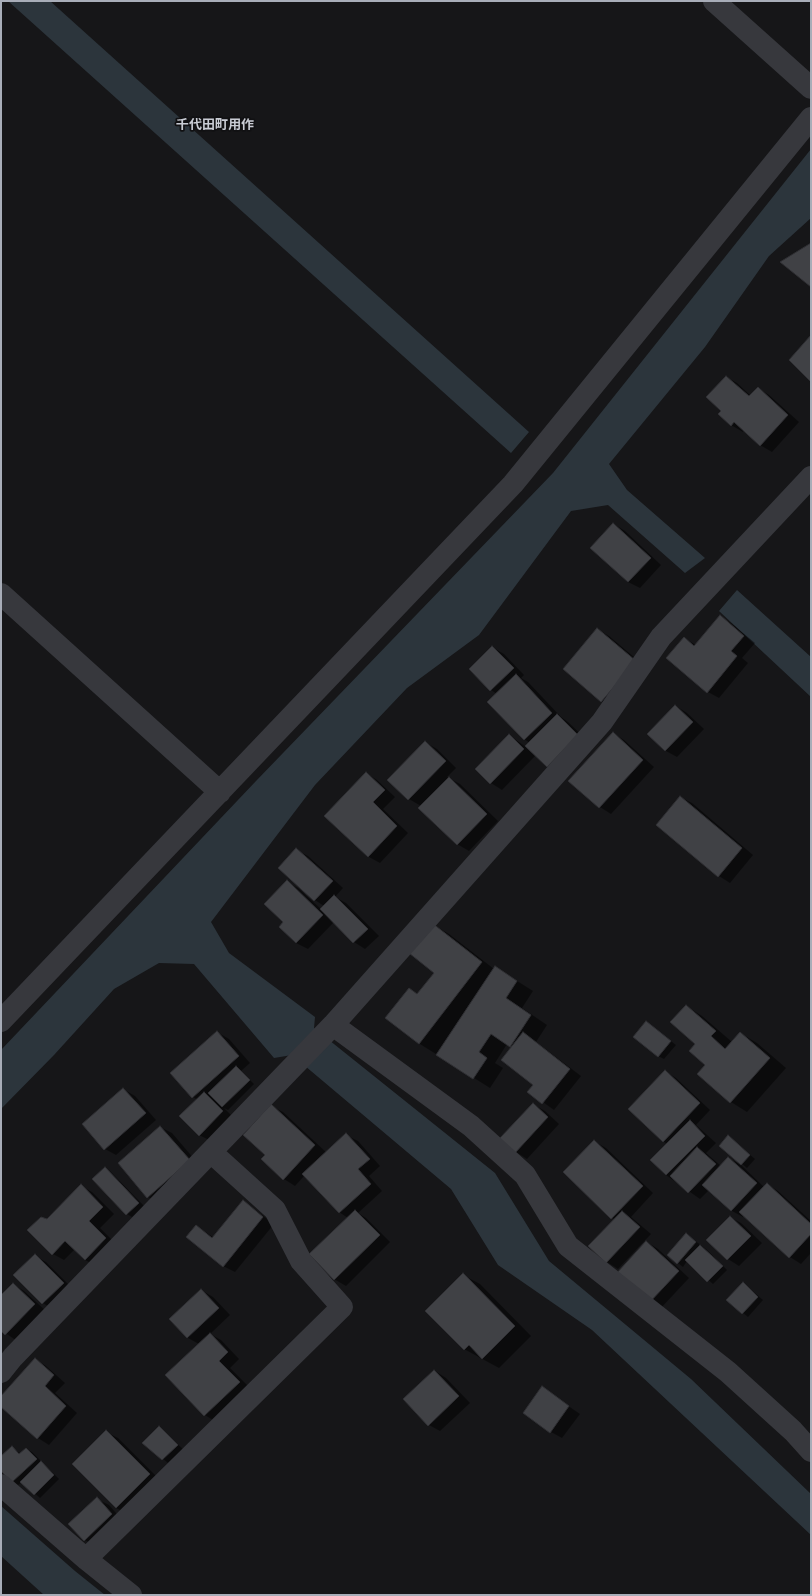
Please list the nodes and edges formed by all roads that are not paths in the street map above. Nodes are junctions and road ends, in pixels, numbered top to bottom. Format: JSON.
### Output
{"nodes":[{"id":1,"x":714,"y":1,"type":"edge"},
{"id":2,"x":811,"y":88,"type":"edge"},
{"id":3,"x":811,"y":118,"type":"edge"},
{"id":4,"x":811,"y":477,"type":"edge"},
{"id":5,"x":1,"y":594,"type":"edge"},
{"id":6,"x":220,"y":792,"type":"junction"},
{"id":7,"x":1,"y":1021,"type":"edge"},
{"id":8,"x":330,"y":1028,"type":"junction"},
{"id":9,"x":211,"y":1152,"type":"junction"},
{"id":10,"x":5,"y":1358,"type":"edge"},
{"id":11,"x":811,"y":1451,"type":"edge"},
{"id":12,"x":1,"y":1485,"type":"edge"},
{"id":13,"x":86,"y":1560,"type":"junction"},
{"id":14,"x":131,"y":1595,"type":"edge"}],
"edges":[{"from":1,"to":2,"type":"street"},
{"from":3,"to":6,"type":"street"},
{"from":4,"to":8,"type":"street"},
{"from":5,"to":6,"type":"street"},
{"from":6,"to":7,"type":"street"},
{"from":8,"to":9,"type":"street"},
{"from":8,"to":11,"type":"street"},
{"from":9,"to":10,"type":"street"},
{"from":9,"to":13,"type":"street"},
{"from":12,"to":13,"type":"street"},
{"from":13,"to":14,"type":"street"}]}
